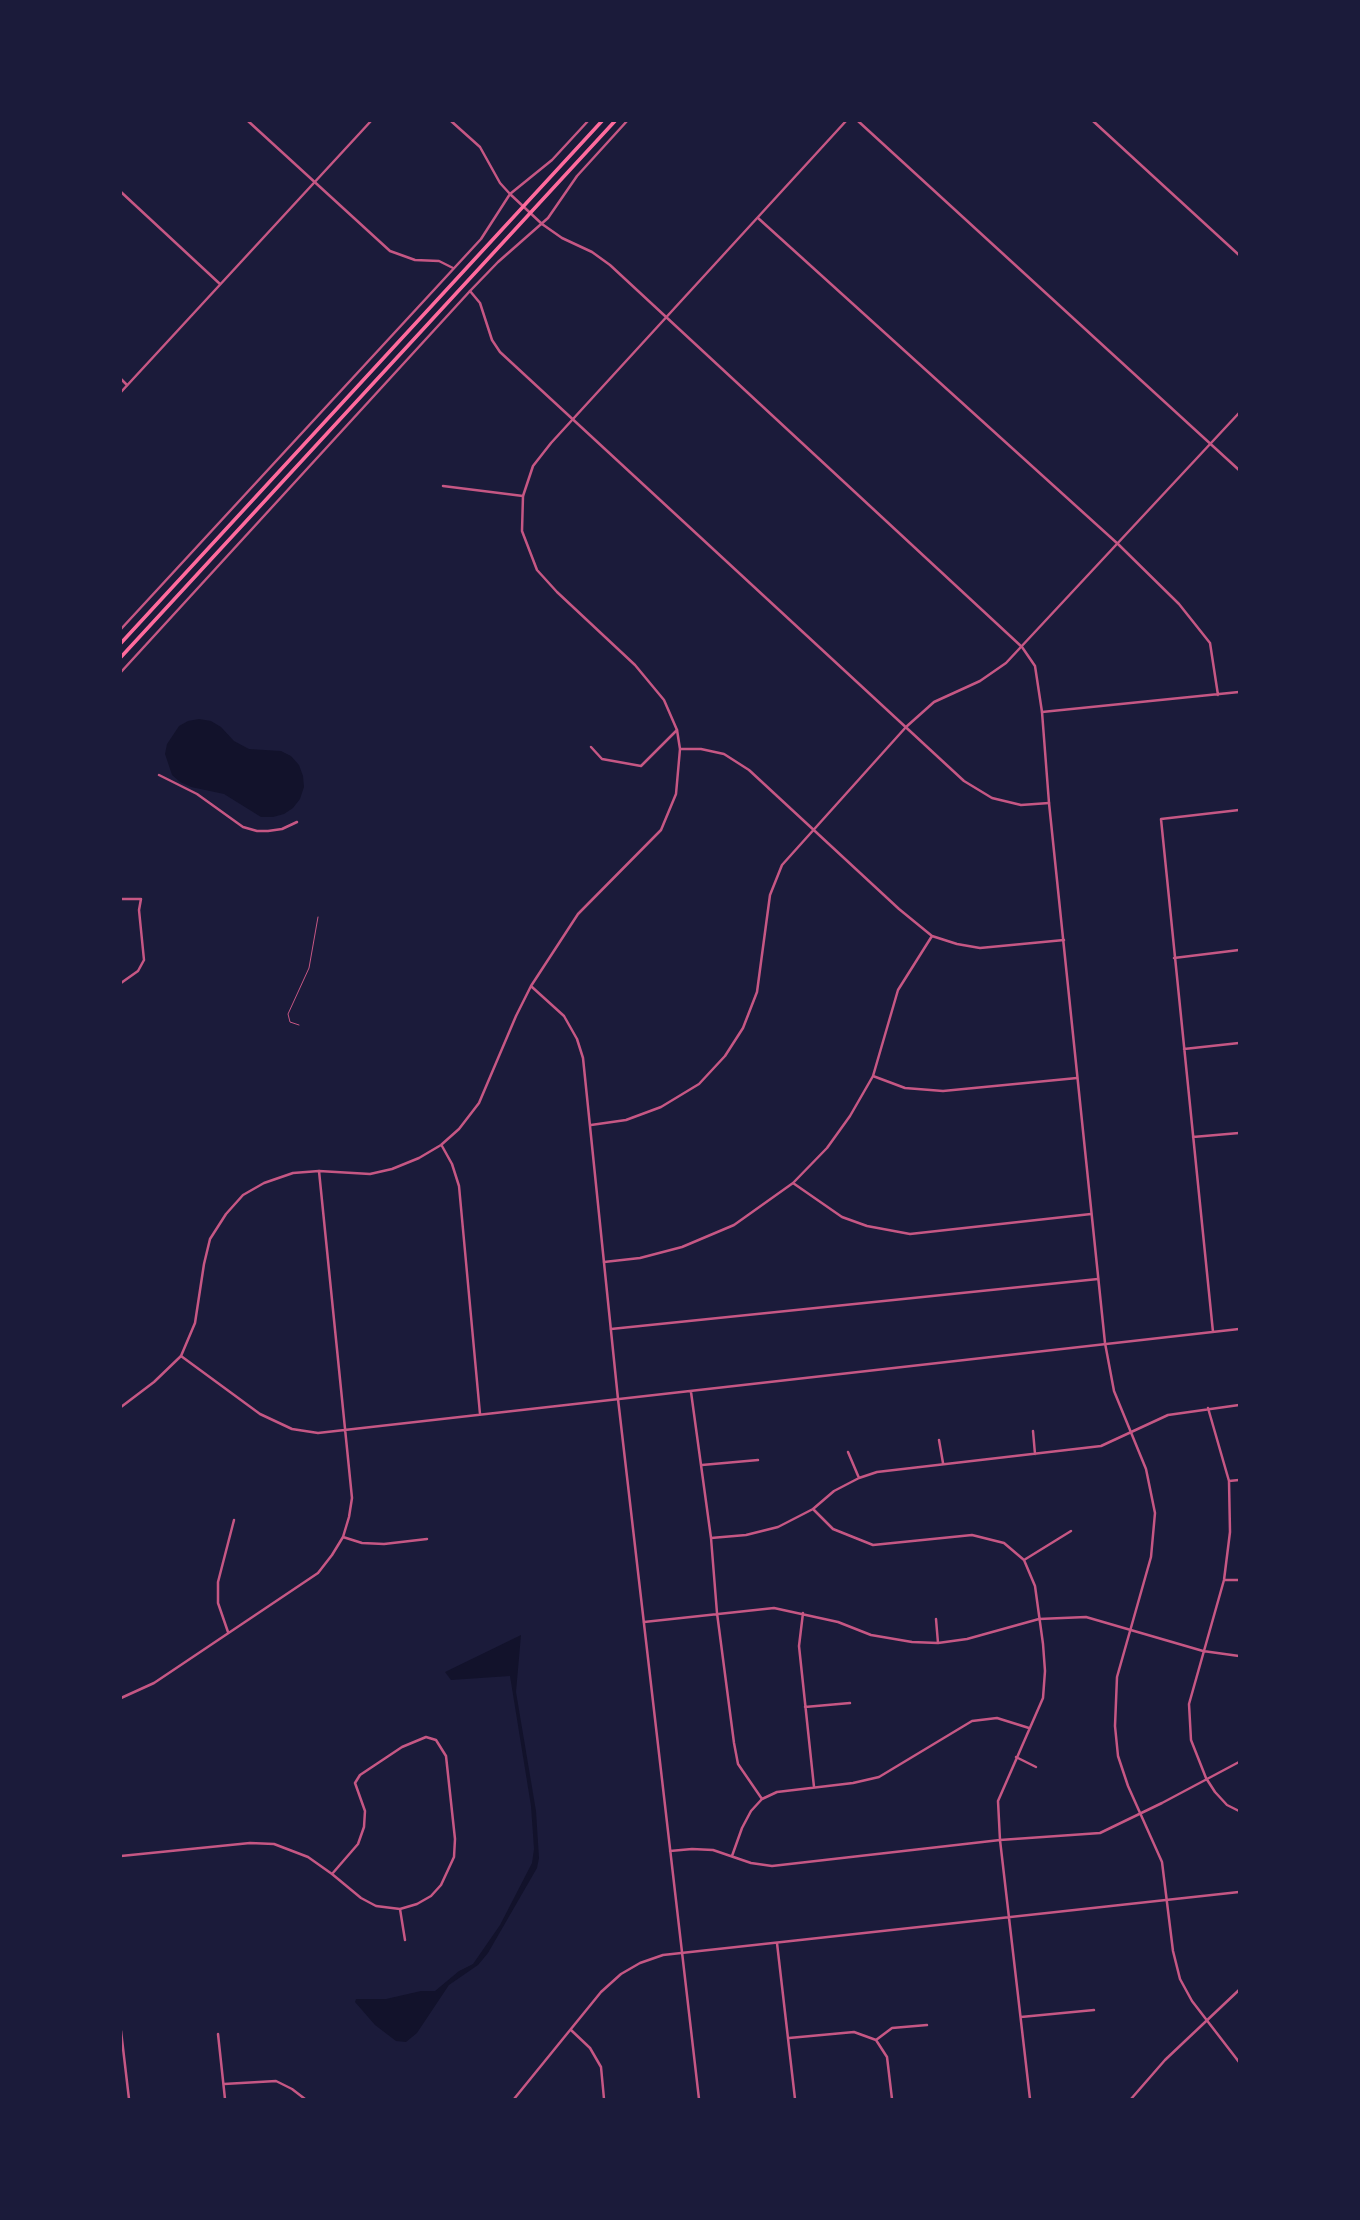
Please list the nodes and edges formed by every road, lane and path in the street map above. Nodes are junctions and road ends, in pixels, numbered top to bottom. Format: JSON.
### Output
{"nodes":[{"id":1,"x":248,"y":121,"type":"edge"},
{"id":2,"x":371,"y":121,"type":"edge"},
{"id":3,"x":451,"y":121,"type":"edge"},
{"id":4,"x":588,"y":121,"type":"edge"},
{"id":5,"x":602,"y":121,"type":"edge"},
{"id":6,"x":615,"y":121,"type":"edge"},
{"id":7,"x":627,"y":121,"type":"edge"},
{"id":8,"x":846,"y":121,"type":"edge"},
{"id":9,"x":858,"y":121,"type":"edge"},
{"id":10,"x":1093,"y":121,"type":"edge"},
{"id":11,"x":314,"y":182,"type":"junction"},
{"id":12,"x":121,"y":192,"type":"edge"},
{"id":13,"x":510,"y":194,"type":"junction"},
{"id":14,"x":523,"y":206,"type":"junction"},
{"id":15,"x":531,"y":214,"type":"junction"},
{"id":16,"x":758,"y":218,"type":"junction"},
{"id":17,"x":542,"y":224,"type":"junction"},
{"id":18,"x":1239,"y":255,"type":"edge"},
{"id":19,"x":453,"y":268,"type":"junction"},
{"id":20,"x":220,"y":284,"type":"junction"},
{"id":21,"x":470,"y":291,"type":"junction"},
{"id":22,"x":665,"y":317,"type":"junction"},
{"id":23,"x":121,"y":379,"type":"edge"},
{"id":24,"x":127,"y":385,"type":"junction"},
{"id":25,"x":121,"y":392,"type":"edge"},
{"id":26,"x":1239,"y":413,"type":"edge"},
{"id":27,"x":571,"y":420,"type":"junction"},
{"id":28,"x":1211,"y":444,"type":"junction"},
{"id":29,"x":1239,"y":470,"type":"edge"},
{"id":30,"x":443,"y":486,"type":"dead end"},
{"id":31,"x":523,"y":496,"type":"junction"},
{"id":32,"x":1118,"y":544,"type":"junction"},
{"id":33,"x":121,"y":629,"type":"edge"},
{"id":34,"x":121,"y":643,"type":"edge"},
{"id":35,"x":1022,"y":647,"type":"junction"},
{"id":36,"x":121,"y":657,"type":"edge"},
{"id":37,"x":121,"y":671,"type":"edge"},
{"id":38,"x":1239,"y":692,"type":"edge"},
{"id":39,"x":1219,"y":695,"type":"junction"},
{"id":40,"x":1042,"y":712,"type":"junction"},
{"id":41,"x":906,"y":727,"type":"junction"},
{"id":42,"x":677,"y":730,"type":"junction"},
{"id":43,"x":591,"y":747,"type":"dead end"},
{"id":44,"x":680,"y":749,"type":"junction"},
{"id":45,"x":159,"y":775,"type":"dead end"},
{"id":46,"x":1049,"y":803,"type":"junction"},
{"id":47,"x":1239,"y":810,"type":"edge"},
{"id":48,"x":297,"y":822,"type":"dead end"},
{"id":49,"x":814,"y":829,"type":"junction"},
{"id":50,"x":121,"y":900,"type":"edge"},
{"id":51,"x":318,"y":917,"type":"dead end"},
{"id":52,"x":932,"y":936,"type":"junction"},
{"id":53,"x":1065,"y":940,"type":"junction"},
{"id":54,"x":1239,"y":950,"type":"edge"},
{"id":55,"x":1174,"y":958,"type":"junction"},
{"id":56,"x":121,"y":984,"type":"edge"},
{"id":57,"x":531,"y":986,"type":"junction"},
{"id":58,"x":299,"y":1025,"type":"dead end"},
{"id":59,"x":1239,"y":1043,"type":"edge"},
{"id":60,"x":1184,"y":1049,"type":"junction"},
{"id":61,"x":873,"y":1076,"type":"junction"},
{"id":62,"x":1077,"y":1078,"type":"junction"},
{"id":63,"x":591,"y":1125,"type":"junction"},
{"id":64,"x":1239,"y":1133,"type":"edge"},
{"id":65,"x":1193,"y":1137,"type":"junction"},
{"id":66,"x":441,"y":1145,"type":"junction"},
{"id":67,"x":319,"y":1171,"type":"junction"},
{"id":68,"x":793,"y":1184,"type":"junction"},
{"id":69,"x":1091,"y":1213,"type":"junction"},
{"id":70,"x":604,"y":1262,"type":"junction"},
{"id":71,"x":1098,"y":1279,"type":"junction"},
{"id":72,"x":611,"y":1329,"type":"junction"},
{"id":73,"x":1239,"y":1329,"type":"edge"},
{"id":74,"x":1213,"y":1332,"type":"junction"},
{"id":75,"x":1105,"y":1343,"type":"junction"},
{"id":76,"x":181,"y":1356,"type":"junction"},
{"id":77,"x":691,"y":1391,"type":"junction"},
{"id":78,"x":618,"y":1399,"type":"junction"},
{"id":79,"x":1239,"y":1405,"type":"edge"},
{"id":80,"x":121,"y":1407,"type":"edge"},
{"id":81,"x":1208,"y":1408,"type":"junction"},
{"id":82,"x":480,"y":1414,"type":"junction"},
{"id":83,"x":344,"y":1430,"type":"junction"},
{"id":84,"x":1033,"y":1431,"type":"dead end"},
{"id":85,"x":1130,"y":1432,"type":"junction"},
{"id":86,"x":939,"y":1440,"type":"dead end"},
{"id":87,"x":848,"y":1452,"type":"dead end"},
{"id":88,"x":1035,"y":1454,"type":"junction"},
{"id":89,"x":758,"y":1460,"type":"dead end"},
{"id":90,"x":943,"y":1463,"type":"junction"},
{"id":91,"x":701,"y":1465,"type":"junction"},
{"id":92,"x":859,"y":1478,"type":"junction"},
{"id":93,"x":1239,"y":1480,"type":"edge"},
{"id":94,"x":1229,"y":1481,"type":"junction"},
{"id":95,"x":813,"y":1509,"type":"junction"},
{"id":96,"x":234,"y":1520,"type":"dead end"},
{"id":97,"x":1071,"y":1531,"type":"dead end"},
{"id":98,"x":343,"y":1537,"type":"junction"},
{"id":99,"x":711,"y":1538,"type":"junction"},
{"id":100,"x":428,"y":1539,"type":"dead end"},
{"id":101,"x":1024,"y":1560,"type":"junction"},
{"id":102,"x":1224,"y":1580,"type":"junction"},
{"id":103,"x":1239,"y":1580,"type":"edge"},
{"id":104,"x":717,"y":1613,"type":"junction"},
{"id":105,"x":803,"y":1613,"type":"junction"},
{"id":106,"x":936,"y":1619,"type":"dead end"},
{"id":107,"x":1039,"y":1619,"type":"junction"},
{"id":108,"x":643,"y":1623,"type":"junction"},
{"id":109,"x":1131,"y":1630,"type":"junction"},
{"id":110,"x":229,"y":1633,"type":"junction"},
{"id":111,"x":938,"y":1643,"type":"junction"},
{"id":112,"x":1203,"y":1651,"type":"junction"},
{"id":113,"x":1239,"y":1656,"type":"edge"},
{"id":114,"x":121,"y":1698,"type":"edge"},
{"id":115,"x":850,"y":1703,"type":"dead end"},
{"id":116,"x":804,"y":1707,"type":"junction"},
{"id":117,"x":1029,"y":1728,"type":"junction"},
{"id":118,"x":1016,"y":1757,"type":"junction"},
{"id":119,"x":1239,"y":1762,"type":"edge"},
{"id":120,"x":1036,"y":1767,"type":"dead end"},
{"id":121,"x":1206,"y":1778,"type":"junction"},
{"id":122,"x":814,"y":1787,"type":"junction"},
{"id":123,"x":762,"y":1798,"type":"junction"},
{"id":124,"x":1239,"y":1811,"type":"edge"},
{"id":125,"x":1141,"y":1814,"type":"junction"},
{"id":126,"x":1000,"y":1840,"type":"junction"},
{"id":127,"x":670,"y":1851,"type":"junction"},
{"id":128,"x":121,"y":1856,"type":"edge"},
{"id":129,"x":732,"y":1856,"type":"junction"},
{"id":130,"x":332,"y":1874,"type":"junction"},
{"id":131,"x":1239,"y":1892,"type":"edge"},
{"id":132,"x":1168,"y":1899,"type":"junction"},
{"id":133,"x":400,"y":1909,"type":"junction"},
{"id":134,"x":1009,"y":1918,"type":"junction"},
{"id":135,"x":405,"y":1940,"type":"dead end"},
{"id":136,"x":777,"y":1943,"type":"junction"},
{"id":137,"x":682,"y":1954,"type":"junction"},
{"id":138,"x":1239,"y":1990,"type":"edge"},
{"id":139,"x":1094,"y":2010,"type":"dead end"},
{"id":140,"x":1021,"y":2017,"type":"junction"},
{"id":141,"x":1207,"y":2021,"type":"junction"},
{"id":142,"x":927,"y":2025,"type":"dead end"},
{"id":143,"x":121,"y":2031,"type":"edge"},
{"id":144,"x":571,"y":2031,"type":"junction"},
{"id":145,"x":218,"y":2034,"type":"dead end"},
{"id":146,"x":789,"y":2038,"type":"junction"},
{"id":147,"x":876,"y":2040,"type":"junction"},
{"id":148,"x":1239,"y":2062,"type":"edge"},
{"id":149,"x":224,"y":2084,"type":"junction"},
{"id":150,"x":129,"y":2099,"type":"edge"},
{"id":151,"x":225,"y":2099,"type":"edge"},
{"id":152,"x":305,"y":2099,"type":"edge"},
{"id":153,"x":514,"y":2099,"type":"edge"},
{"id":154,"x":604,"y":2099,"type":"edge"},
{"id":155,"x":699,"y":2099,"type":"edge"},
{"id":156,"x":795,"y":2099,"type":"edge"},
{"id":157,"x":891,"y":2099,"type":"edge"},
{"id":158,"x":1030,"y":2099,"type":"edge"},
{"id":159,"x":1131,"y":2099,"type":"edge"}],
"edges":[{"from":1,"to":11,"type":"street"},
{"from":2,"to":11,"type":"street"},
{"from":3,"to":13,"type":"street"},
{"from":4,"to":13,"type":"street"},
{"from":5,"to":14,"type":"main road"},
{"from":6,"to":15,"type":"main road"},
{"from":7,"to":17,"type":"street"},
{"from":8,"to":16,"type":"street"},
{"from":9,"to":28,"type":"street"},
{"from":10,"to":18,"type":"street"},
{"from":11,"to":19,"type":"street"},
{"from":11,"to":20,"type":"street"},
{"from":12,"to":20,"type":"street"},
{"from":13,"to":14,"type":"street"},
{"from":13,"to":19,"type":"street"},
{"from":14,"to":15,"type":"street"},
{"from":14,"to":34,"type":"main road"},
{"from":15,"to":17,"type":"street"},
{"from":15,"to":36,"type":"main road"},
{"from":16,"to":22,"type":"street"},
{"from":16,"to":32,"type":"street"},
{"from":17,"to":21,"type":"street"},
{"from":17,"to":22,"type":"street"},
{"from":19,"to":33,"type":"street"},
{"from":20,"to":24,"type":"street"},
{"from":21,"to":27,"type":"street"},
{"from":21,"to":37,"type":"street"},
{"from":22,"to":27,"type":"street"},
{"from":22,"to":35,"type":"street"},
{"from":23,"to":24,"type":"street"},
{"from":24,"to":25,"type":"street"},
{"from":26,"to":28,"type":"street"},
{"from":27,"to":31,"type":"street"},
{"from":27,"to":41,"type":"street"},
{"from":28,"to":29,"type":"street"},
{"from":28,"to":32,"type":"street"},
{"from":30,"to":31,"type":"street"},
{"from":31,"to":42,"type":"street"},
{"from":32,"to":35,"type":"street"},
{"from":32,"to":39,"type":"street"},
{"from":35,"to":40,"type":"street"},
{"from":35,"to":41,"type":"street"},
{"from":38,"to":39,"type":"street"},
{"from":39,"to":40,"type":"street"},
{"from":40,"to":46,"type":"street"},
{"from":41,"to":46,"type":"street"},
{"from":41,"to":49,"type":"street"},
{"from":42,"to":43,"type":"street"},
{"from":42,"to":44,"type":"street"},
{"from":44,"to":49,"type":"street"},
{"from":44,"to":57,"type":"street"},
{"from":45,"to":48,"type":"street"},
{"from":46,"to":53,"type":"street"},
{"from":47,"to":55,"type":"street"},
{"from":49,"to":52,"type":"street"},
{"from":49,"to":63,"type":"street"},
{"from":50,"to":56,"type":"street"},
{"from":51,"to":58,"type":"lane"},
{"from":52,"to":53,"type":"street"},
{"from":52,"to":61,"type":"street"},
{"from":53,"to":62,"type":"street"},
{"from":54,"to":55,"type":"street"},
{"from":55,"to":60,"type":"street"},
{"from":57,"to":63,"type":"street"},
{"from":57,"to":66,"type":"street"},
{"from":59,"to":60,"type":"street"},
{"from":60,"to":65,"type":"street"},
{"from":61,"to":62,"type":"street"},
{"from":61,"to":68,"type":"street"},
{"from":62,"to":69,"type":"street"},
{"from":63,"to":70,"type":"street"},
{"from":64,"to":65,"type":"street"},
{"from":65,"to":74,"type":"street"},
{"from":66,"to":67,"type":"street"},
{"from":66,"to":82,"type":"street"},
{"from":67,"to":76,"type":"street"},
{"from":67,"to":83,"type":"street"},
{"from":68,"to":69,"type":"street"},
{"from":68,"to":70,"type":"street"},
{"from":69,"to":71,"type":"street"},
{"from":70,"to":72,"type":"street"},
{"from":71,"to":72,"type":"street"},
{"from":71,"to":75,"type":"street"},
{"from":72,"to":78,"type":"street"},
{"from":73,"to":74,"type":"street"},
{"from":74,"to":75,"type":"street"},
{"from":75,"to":77,"type":"street"},
{"from":75,"to":85,"type":"street"},
{"from":76,"to":80,"type":"street"},
{"from":76,"to":83,"type":"street"},
{"from":77,"to":78,"type":"street"},
{"from":77,"to":91,"type":"street"},
{"from":78,"to":82,"type":"street"},
{"from":78,"to":108,"type":"street"},
{"from":79,"to":81,"type":"street"},
{"from":81,"to":85,"type":"street"},
{"from":81,"to":94,"type":"street"},
{"from":82,"to":83,"type":"street"},
{"from":83,"to":98,"type":"street"},
{"from":84,"to":88,"type":"street"},
{"from":85,"to":88,"type":"street"},
{"from":85,"to":109,"type":"street"},
{"from":86,"to":90,"type":"street"},
{"from":87,"to":92,"type":"street"},
{"from":88,"to":90,"type":"street"},
{"from":89,"to":91,"type":"street"},
{"from":90,"to":92,"type":"street"},
{"from":91,"to":99,"type":"street"},
{"from":92,"to":95,"type":"street"},
{"from":93,"to":94,"type":"street"},
{"from":94,"to":102,"type":"street"},
{"from":95,"to":99,"type":"street"},
{"from":95,"to":101,"type":"street"},
{"from":96,"to":110,"type":"street"},
{"from":97,"to":101,"type":"street"},
{"from":98,"to":100,"type":"street"},
{"from":98,"to":110,"type":"street"},
{"from":99,"to":104,"type":"street"},
{"from":101,"to":107,"type":"street"},
{"from":102,"to":103,"type":"street"},
{"from":102,"to":112,"type":"street"},
{"from":104,"to":105,"type":"street"},
{"from":104,"to":108,"type":"street"},
{"from":104,"to":123,"type":"street"},
{"from":105,"to":111,"type":"street"},
{"from":105,"to":116,"type":"street"},
{"from":106,"to":111,"type":"street"},
{"from":107,"to":109,"type":"street"},
{"from":107,"to":111,"type":"street"},
{"from":107,"to":117,"type":"street"},
{"from":108,"to":127,"type":"street"},
{"from":109,"to":112,"type":"street"},
{"from":109,"to":125,"type":"street"},
{"from":110,"to":114,"type":"street"},
{"from":112,"to":113,"type":"street"},
{"from":112,"to":121,"type":"street"},
{"from":115,"to":116,"type":"street"},
{"from":116,"to":122,"type":"street"},
{"from":117,"to":118,"type":"street"},
{"from":117,"to":122,"type":"street"},
{"from":118,"to":120,"type":"street"},
{"from":118,"to":126,"type":"street"},
{"from":119,"to":121,"type":"street"},
{"from":121,"to":124,"type":"street"},
{"from":121,"to":125,"type":"street"},
{"from":122,"to":123,"type":"street"},
{"from":123,"to":129,"type":"street"},
{"from":125,"to":126,"type":"street"},
{"from":125,"to":132,"type":"street"},
{"from":126,"to":129,"type":"street"},
{"from":126,"to":134,"type":"street"},
{"from":127,"to":129,"type":"street"},
{"from":127,"to":137,"type":"street"},
{"from":128,"to":130,"type":"street"},
{"from":130,"to":133,"type":"street"},
{"from":130,"to":133,"type":"street"},
{"from":131,"to":132,"type":"street"},
{"from":132,"to":134,"type":"street"},
{"from":132,"to":141,"type":"street"},
{"from":133,"to":135,"type":"street"},
{"from":134,"to":136,"type":"street"},
{"from":134,"to":140,"type":"street"},
{"from":136,"to":137,"type":"street"},
{"from":136,"to":146,"type":"street"},
{"from":137,"to":144,"type":"street"},
{"from":137,"to":155,"type":"street"},
{"from":138,"to":141,"type":"street"},
{"from":139,"to":140,"type":"street"},
{"from":140,"to":158,"type":"street"},
{"from":141,"to":148,"type":"street"},
{"from":141,"to":159,"type":"street"},
{"from":142,"to":147,"type":"street"},
{"from":143,"to":150,"type":"street"},
{"from":144,"to":153,"type":"street"},
{"from":144,"to":154,"type":"street"},
{"from":145,"to":149,"type":"street"},
{"from":146,"to":147,"type":"street"},
{"from":146,"to":156,"type":"street"},
{"from":147,"to":157,"type":"street"},
{"from":149,"to":151,"type":"street"},
{"from":149,"to":152,"type":"street"}]}
